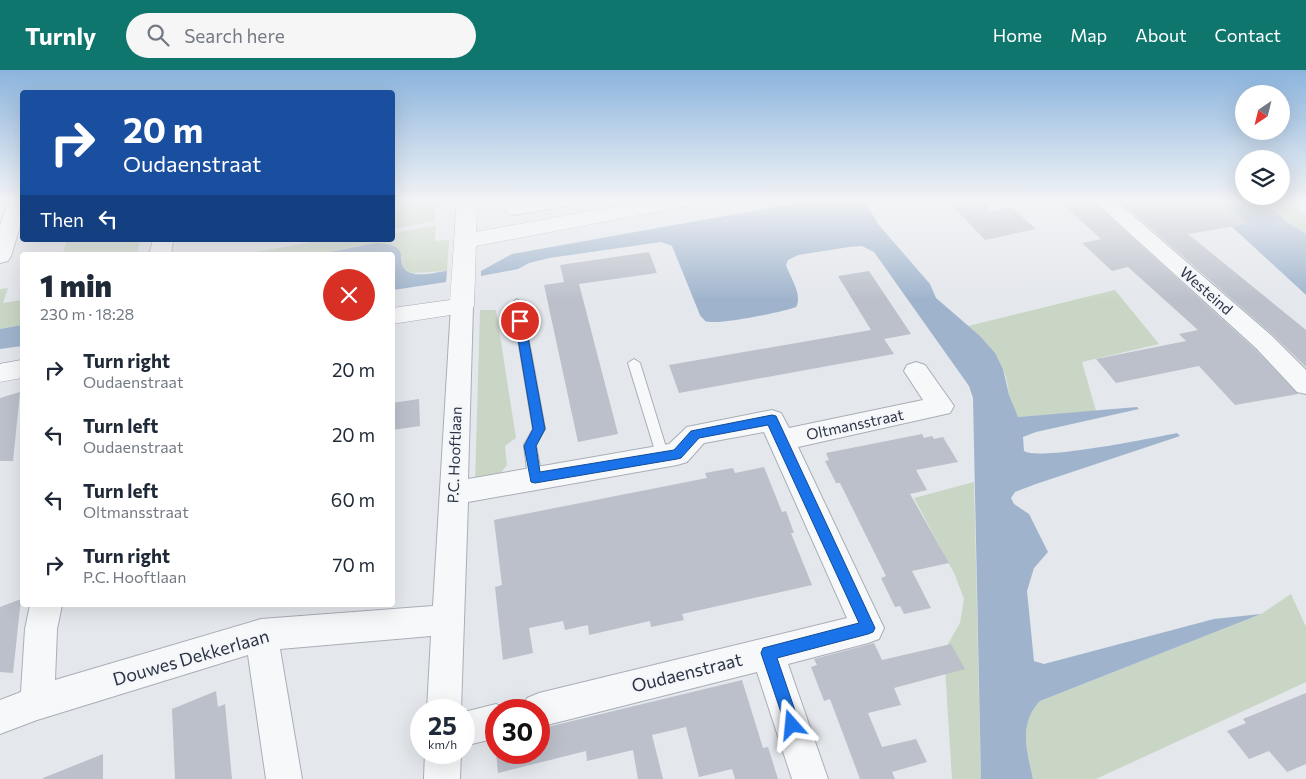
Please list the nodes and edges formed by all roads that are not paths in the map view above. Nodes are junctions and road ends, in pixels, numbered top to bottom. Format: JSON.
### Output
{"nodes":[{"id":1,"x":8,"y":233,"type":"edge"},
{"id":2,"x":465,"y":233,"type":"edge"},
{"id":3,"x":528,"y":233,"type":"edge"},
{"id":4,"x":1140,"y":233,"type":"edge"},
{"id":5,"x":464,"y":248,"type":"junction"},
{"id":6,"x":0,"y":256,"type":"edge"},
{"id":7,"x":463,"y":296,"type":"junction"},
{"id":8,"x":517,"y":303,"type":"dead end"},
{"id":9,"x":395,"y":315,"type":"edge"},
{"id":10,"x":634,"y":363,"type":"dead end"},
{"id":11,"x":20,"y":369,"type":"edge"},
{"id":12,"x":916,"y":372,"type":"dead end"},
{"id":13,"x":0,"y":373,"type":"edge"},
{"id":14,"x":1306,"y":385,"type":"edge"},
{"id":15,"x":780,"y":440,"type":"junction"},
{"id":16,"x":663,"y":457,"type":"junction"},
{"id":17,"x":535,"y":478,"type":"junction"},
{"id":18,"x":454,"y":493,"type":"junction"},
{"id":19,"x":46,"y":607,"type":"edge"},
{"id":20,"x":448,"y":620,"type":"junction"},
{"id":21,"x":261,"y":635,"type":"junction"},
{"id":22,"x":768,"y":653,"type":"junction"},
{"id":23,"x":444,"y":699,"type":"edge"},
{"id":24,"x":37,"y":702,"type":"junction"},
{"id":25,"x":550,"y":707,"type":"edge"},
{"id":26,"x":0,"y":717,"type":"edge"},
{"id":27,"x":443,"y":764,"type":"edge"},
{"id":28,"x":284,"y":779,"type":"edge"},
{"id":29,"x":442,"y":779,"type":"edge"},
{"id":30,"x":810,"y":779,"type":"edge"}],
"edges":[{"from":1,"to":6,"type":"street"},
{"from":2,"to":5,"type":"street","name":"P.C. Hooftlaan"},
{"from":3,"to":5,"type":"street"},
{"from":4,"to":14,"type":"street","name":"Westeind"},
{"from":5,"to":7,"type":"street","name":"P.C. Hooftlaan"},
{"from":7,"to":9,"type":"street"},
{"from":7,"to":18,"type":"street","name":"P.C. Hooftlaan"},
{"from":8,"to":17,"type":"lane"},
{"from":10,"to":16,"type":"lane"},
{"from":11,"to":13,"type":"street"},
{"from":12,"to":15,"type":"street","name":"Oltmansstraat"},
{"from":15,"to":16,"type":"street"},
{"from":15,"to":22,"type":"street","name":"Oudaenstraat"},
{"from":16,"to":17,"type":"street"},
{"from":17,"to":18,"type":"street"},
{"from":18,"to":20,"type":"street","name":"P.C. Hooftlaan"},
{"from":19,"to":24,"type":"street"},
{"from":20,"to":21,"type":"street","name":"Douwes Dekkerlaan"},
{"from":20,"to":23,"type":"street","name":"P.C. Hooftlaan"},
{"from":21,"to":24,"type":"street","name":"Douwes Dekkerlaan"},
{"from":21,"to":28,"type":"street"},
{"from":22,"to":25,"type":"street","name":"Oudaenstraat"},
{"from":22,"to":30,"type":"street"},
{"from":24,"to":26,"type":"street","name":"Douwes Dekkerlaan"},
{"from":27,"to":29,"type":"street"}]}
